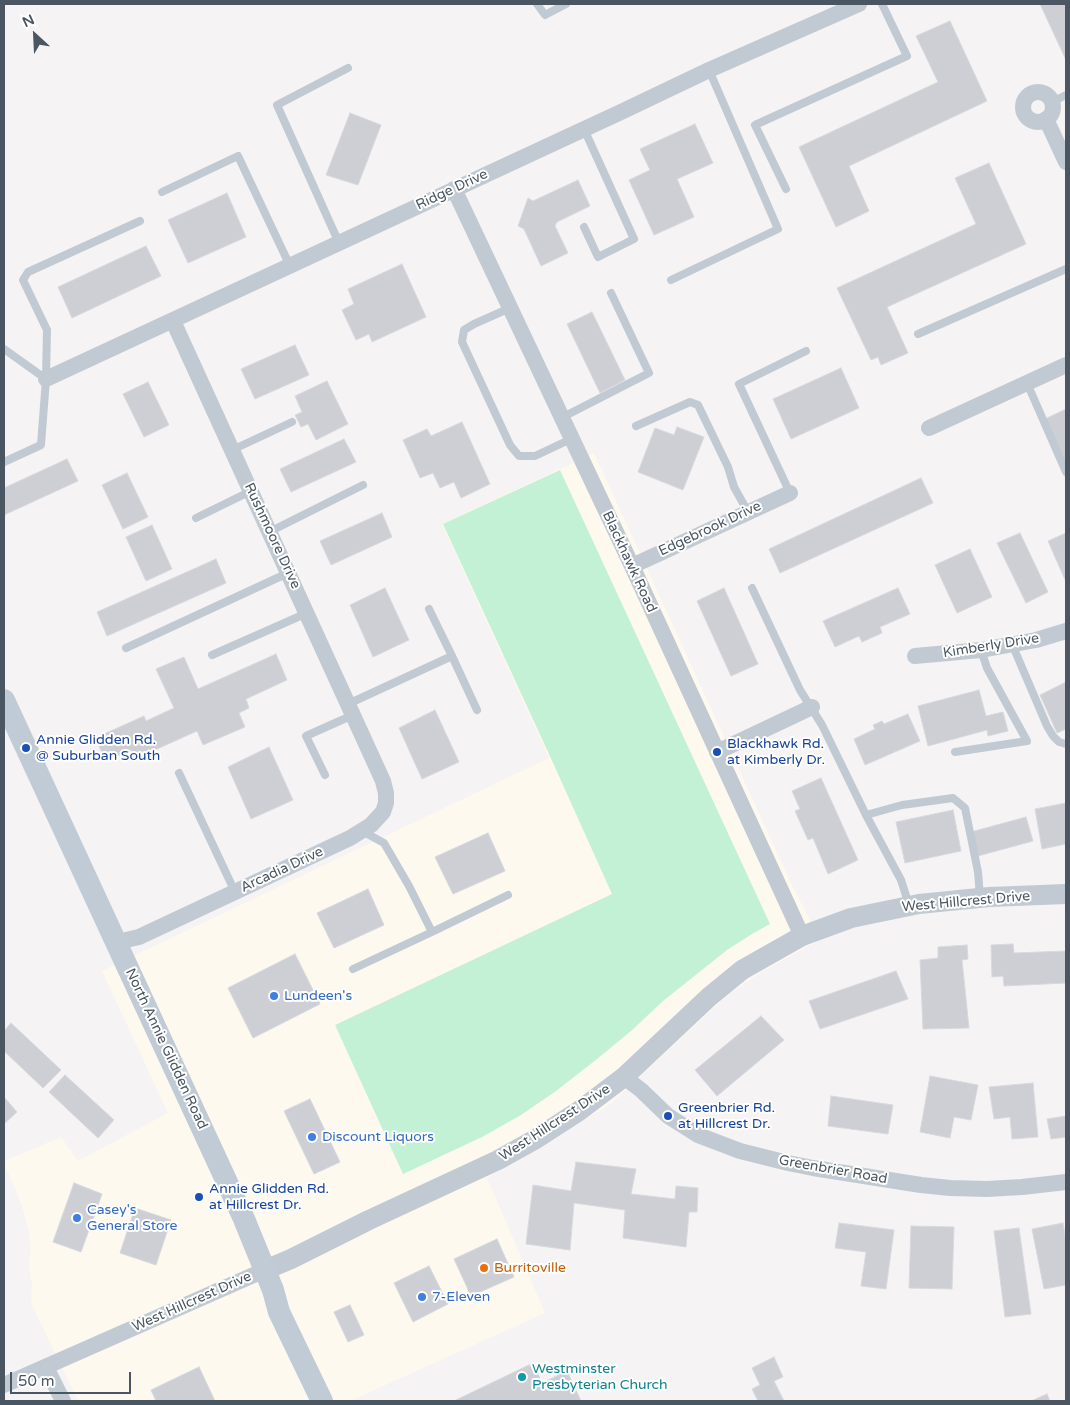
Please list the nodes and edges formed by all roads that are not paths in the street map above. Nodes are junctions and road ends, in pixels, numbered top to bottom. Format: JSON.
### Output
{"nodes":[{"id":1,"x":538,"y":4,"type":"edge"},
{"id":2,"x":566,"y":4,"type":"edge"},
{"id":3,"x":859,"y":4,"type":"edge"},
{"id":4,"x":882,"y":4,"type":"edge"},
{"id":5,"x":348,"y":68,"type":"dead end"},
{"id":6,"x":709,"y":70,"type":"junction"},
{"id":7,"x":1059,"y":98,"type":"edge"},
{"id":8,"x":1046,"y":119,"type":"junction"},
{"id":9,"x":584,"y":129,"type":"junction"},
{"id":10,"x":1066,"y":162,"type":"edge"},
{"id":11,"x":454,"y":189,"type":"junction"},
{"id":12,"x":786,"y":189,"type":"dead end"},
{"id":13,"x":162,"y":192,"type":"dead end"},
{"id":14,"x":140,"y":221,"type":"dead end"},
{"id":15,"x":584,"y":227,"type":"dead end"},
{"id":16,"x":339,"y":243,"type":"junction"},
{"id":17,"x":290,"y":266,"type":"junction"},
{"id":18,"x":1066,"y":269,"type":"edge"},
{"id":19,"x":671,"y":280,"type":"dead end"},
{"id":20,"x":611,"y":293,"type":"dead end"},
{"id":21,"x":510,"y":308,"type":"junction"},
{"id":22,"x":173,"y":321,"type":"junction"},
{"id":23,"x":918,"y":334,"type":"dead end"},
{"id":24,"x":4,"y":350,"type":"edge"},
{"id":25,"x":806,"y":350,"type":"dead end"},
{"id":26,"x":1066,"y":365,"type":"edge"},
{"id":27,"x":46,"y":379,"type":"junction"},
{"id":28,"x":1027,"y":383,"type":"junction"},
{"id":29,"x":561,"y":418,"type":"junction"},
{"id":30,"x":292,"y":422,"type":"dead end"},
{"id":31,"x":636,"y":426,"type":"dead end"},
{"id":32,"x":929,"y":428,"type":"dead end"},
{"id":33,"x":571,"y":439,"type":"junction"},
{"id":34,"x":232,"y":450,"type":"junction"},
{"id":35,"x":4,"y":461,"type":"edge"},
{"id":36,"x":1066,"y":472,"type":"edge"},
{"id":37,"x":363,"y":485,"type":"dead end"},
{"id":38,"x":251,"y":492,"type":"junction"},
{"id":39,"x":790,"y":493,"type":"joint"},
{"id":40,"x":748,"y":512,"type":"junction"},
{"id":41,"x":196,"y":518,"type":"dead end"},
{"id":42,"x":270,"y":532,"type":"junction"},
{"id":43,"x":632,"y":566,"type":"junction"},
{"id":44,"x":288,"y":573,"type":"junction"},
{"id":45,"x":752,"y":588,"type":"dead end"},
{"id":46,"x":429,"y":609,"type":"dead end"},
{"id":47,"x":307,"y":613,"type":"junction"},
{"id":48,"x":1066,"y":631,"type":"edge"},
{"id":49,"x":1012,"y":644,"type":"junction"},
{"id":50,"x":126,"y":648,"type":"dead end"},
{"id":51,"x":981,"y":650,"type":"junction"},
{"id":52,"x":212,"y":655,"type":"dead end"},
{"id":53,"x":452,"y":656,"type":"junction"},
{"id":54,"x":915,"y":656,"type":"dead end"},
{"id":55,"x":4,"y":700,"type":"edge"},
{"id":56,"x":812,"y":707,"type":"junction"},
{"id":57,"x":350,"y":710,"type":"junction"},
{"id":58,"x":477,"y":710,"type":"dead end"},
{"id":59,"x":1066,"y":744,"type":"edge"},
{"id":60,"x":370,"y":752,"type":"joint"},
{"id":61,"x":717,"y":752,"type":"junction"},
{"id":62,"x":955,"y":752,"type":"dead end"},
{"id":63,"x":179,"y":773,"type":"dead end"},
{"id":64,"x":325,"y":775,"type":"dead end"},
{"id":65,"x":866,"y":814,"type":"junction"},
{"id":66,"x":362,"y":831,"type":"junction"},
{"id":67,"x":236,"y":892,"type":"junction"},
{"id":68,"x":1066,"y":894,"type":"edge"},
{"id":69,"x":508,"y":895,"type":"dead end"},
{"id":70,"x":980,"y":898,"type":"junction"},
{"id":71,"x":909,"y":905,"type":"junction"},
{"id":72,"x":432,"y":932,"type":"junction"},
{"id":73,"x":802,"y":936,"type":"junction"},
{"id":74,"x":117,"y":942,"type":"junction"},
{"id":75,"x":353,"y":969,"type":"dead end"},
{"id":76,"x":624,"y":1077,"type":"junction"},
{"id":77,"x":1066,"y":1182,"type":"edge"},
{"id":78,"x":265,"y":1270,"type":"junction"},
{"id":79,"x":46,"y":1367,"type":"junction"},
{"id":80,"x":4,"y":1385,"type":"edge"},
{"id":81,"x":62,"y":1401,"type":"edge"},
{"id":82,"x":322,"y":1401,"type":"edge"}],
"edges":[{"from":1,"to":2,"type":"lane"},
{"from":3,"to":6,"type":"street","name":"Ridge Drive"},
{"from":4,"to":12,"type":"lane"},
{"from":5,"to":16,"type":"lane"},
{"from":6,"to":9,"type":"street","name":"Ridge Drive"},
{"from":6,"to":19,"type":"lane"},
{"from":7,"to":8,"type":"street"},
{"from":7,"to":8,"type":"street"},
{"from":8,"to":10,"type":"street"},
{"from":9,"to":11,"type":"street","name":"Ridge Drive"},
{"from":9,"to":15,"type":"lane"},
{"from":11,"to":16,"type":"street","name":"Ridge Drive"},
{"from":11,"to":21,"type":"street","name":"Blackhawk Road"},
{"from":13,"to":17,"type":"lane"},
{"from":14,"to":27,"type":"lane"},
{"from":16,"to":17,"type":"street","name":"Ridge Drive"},
{"from":17,"to":22,"type":"street","name":"Ridge Drive"},
{"from":18,"to":23,"type":"lane"},
{"from":20,"to":29,"type":"lane"},
{"from":21,"to":29,"type":"street","name":"Blackhawk Road"},
{"from":21,"to":33,"type":"lane"},
{"from":22,"to":27,"type":"street","name":"Ridge Drive"},
{"from":22,"to":34,"type":"street","name":"Rushmoore Drive"},
{"from":24,"to":27,"type":"lane"},
{"from":25,"to":39,"type":"lane"},
{"from":26,"to":28,"type":"street"},
{"from":27,"to":35,"type":"lane"},
{"from":28,"to":32,"type":"street"},
{"from":28,"to":36,"type":"lane"},
{"from":29,"to":33,"type":"street","name":"Blackhawk Road"},
{"from":30,"to":34,"type":"lane"},
{"from":31,"to":40,"type":"lane"},
{"from":33,"to":43,"type":"street","name":"Blackhawk Road"},
{"from":34,"to":38,"type":"street","name":"Rushmoore Drive"},
{"from":37,"to":42,"type":"lane"},
{"from":38,"to":41,"type":"lane"},
{"from":38,"to":42,"type":"street","name":"Rushmoore Drive"},
{"from":39,"to":40,"type":"street","name":"Edgebrook Drive"},
{"from":40,"to":43,"type":"street","name":"Edgebrook Drive"},
{"from":42,"to":44,"type":"street","name":"Rushmoore Drive"},
{"from":43,"to":61,"type":"street","name":"Blackhawk Road"},
{"from":44,"to":47,"type":"street","name":"Rushmoore Drive"},
{"from":44,"to":50,"type":"lane"},
{"from":45,"to":56,"type":"lane"},
{"from":46,"to":53,"type":"lane"},
{"from":47,"to":52,"type":"lane"},
{"from":47,"to":57,"type":"street","name":"Rushmoore Drive"},
{"from":48,"to":49,"type":"street","name":"Kimberly Drive"},
{"from":49,"to":51,"type":"street","name":"Kimberly Drive"},
{"from":49,"to":59,"type":"lane"},
{"from":51,"to":54,"type":"street","name":"Kimberly Drive"},
{"from":51,"to":62,"type":"lane"},
{"from":53,"to":57,"type":"lane"},
{"from":53,"to":58,"type":"lane"},
{"from":55,"to":74,"type":"main road","name":"North Annie Glidden Road"},
{"from":56,"to":61,"type":"street"},
{"from":56,"to":65,"type":"lane"},
{"from":57,"to":60,"type":"street","name":"Rushmoore Drive"},
{"from":57,"to":64,"type":"lane"},
{"from":60,"to":66,"type":"street","name":"Arcadia Drive"},
{"from":61,"to":73,"type":"street","name":"Blackhawk Road"},
{"from":63,"to":67,"type":"lane"},
{"from":65,"to":70,"type":"lane"},
{"from":65,"to":71,"type":"lane"},
{"from":66,"to":67,"type":"street","name":"Arcadia Drive"},
{"from":66,"to":72,"type":"lane"},
{"from":67,"to":74,"type":"street","name":"Arcadia Drive"},
{"from":68,"to":70,"type":"street","name":"West Hillcrest Drive"},
{"from":69,"to":72,"type":"lane"},
{"from":70,"to":71,"type":"street","name":"West Hillcrest Drive"},
{"from":71,"to":73,"type":"street","name":"West Hillcrest Drive"},
{"from":72,"to":75,"type":"lane"},
{"from":73,"to":76,"type":"street","name":"West Hillcrest Drive"},
{"from":74,"to":78,"type":"main road","name":"North Annie Glidden Road"},
{"from":76,"to":77,"type":"street","name":"Greenbrier Road"},
{"from":76,"to":78,"type":"street","name":"West Hillcrest Drive"},
{"from":78,"to":79,"type":"street","name":"West Hillcrest Drive"},
{"from":78,"to":82,"type":"main road","name":"North Annie Glidden Road"},
{"from":79,"to":80,"type":"street","name":"West Hillcrest Drive"},
{"from":79,"to":81,"type":"street"}]}
